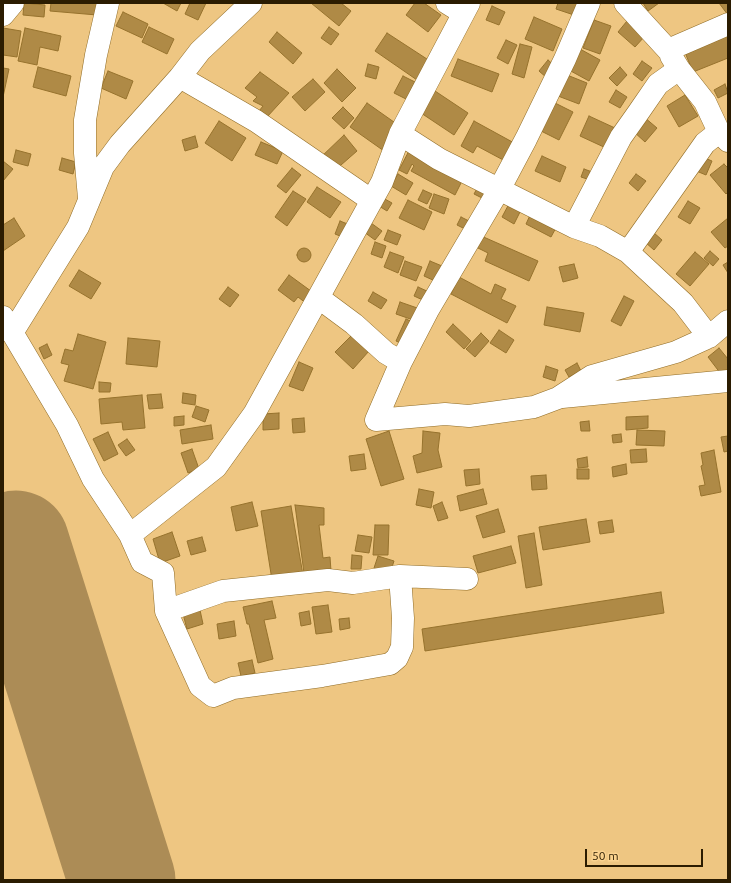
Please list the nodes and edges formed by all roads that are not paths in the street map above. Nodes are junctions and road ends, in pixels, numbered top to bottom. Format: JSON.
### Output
{"nodes":[{"id":1,"x":13,"y":3,"type":"edge"},
{"id":2,"x":108,"y":3,"type":"edge"},
{"id":3,"x":251,"y":3,"type":"edge"},
{"id":4,"x":589,"y":3,"type":"edge"},
{"id":5,"x":625,"y":3,"type":"edge"},
{"id":6,"x":460,"y":6,"type":"edge"},
{"id":7,"x":3,"y":15,"type":"edge"},
{"id":8,"x":728,"y":24,"type":"edge"},
{"id":9,"x":668,"y":50,"type":"junction"},
{"id":10,"x":679,"y":69,"type":"junction"},
{"id":11,"x":180,"y":76,"type":"junction"},
{"id":12,"x":400,"y":134,"type":"junction"},
{"id":13,"x":724,"y":136,"type":"edge"},
{"id":14,"x":500,"y":188,"type":"junction"},
{"id":15,"x":370,"y":200,"type":"junction"},
{"id":16,"x":90,"y":203,"type":"junction"},
{"id":17,"x":574,"y":227,"type":"junction"},
{"id":18,"x":628,"y":252,"type":"junction"},
{"id":19,"x":319,"y":298,"type":"junction"},
{"id":20,"x":728,"y":321,"type":"edge"},
{"id":21,"x":8,"y":325,"type":"edge"},
{"id":22,"x":709,"y":337,"type":"junction"},
{"id":23,"x":401,"y":362,"type":"junction"},
{"id":24,"x":728,"y":382,"type":"edge"},
{"id":25,"x":558,"y":398,"type":"junction"},
{"id":26,"x":130,"y":535,"type":"junction"},
{"id":27,"x":400,"y":576,"type":"junction"},
{"id":28,"x":467,"y":579,"type":"dead end"},
{"id":29,"x":166,"y":611,"type":"junction"}],
"edges":[{"from":1,"to":7,"type":"street"},
{"from":2,"to":16,"type":"street"},
{"from":3,"to":11,"type":"street"},
{"from":4,"to":14,"type":"street"},
{"from":5,"to":9,"type":"street"},
{"from":6,"to":12,"type":"street"},
{"from":8,"to":9,"type":"street"},
{"from":9,"to":10,"type":"street"},
{"from":10,"to":13,"type":"street"},
{"from":10,"to":17,"type":"street"},
{"from":11,"to":15,"type":"street"},
{"from":11,"to":16,"type":"street"},
{"from":12,"to":14,"type":"street"},
{"from":12,"to":15,"type":"street"},
{"from":13,"to":18,"type":"street"},
{"from":14,"to":17,"type":"street"},
{"from":14,"to":23,"type":"street"},
{"from":15,"to":19,"type":"street"},
{"from":16,"to":21,"type":"street"},
{"from":17,"to":18,"type":"street"},
{"from":18,"to":22,"type":"street"},
{"from":19,"to":23,"type":"street"},
{"from":19,"to":26,"type":"street"},
{"from":20,"to":22,"type":"street"},
{"from":21,"to":26,"type":"street"},
{"from":22,"to":25,"type":"street"},
{"from":23,"to":25,"type":"street"},
{"from":24,"to":25,"type":"street"},
{"from":26,"to":29,"type":"street"},
{"from":27,"to":28,"type":"street"},
{"from":27,"to":29,"type":"street"},
{"from":27,"to":29,"type":"street"}]}
